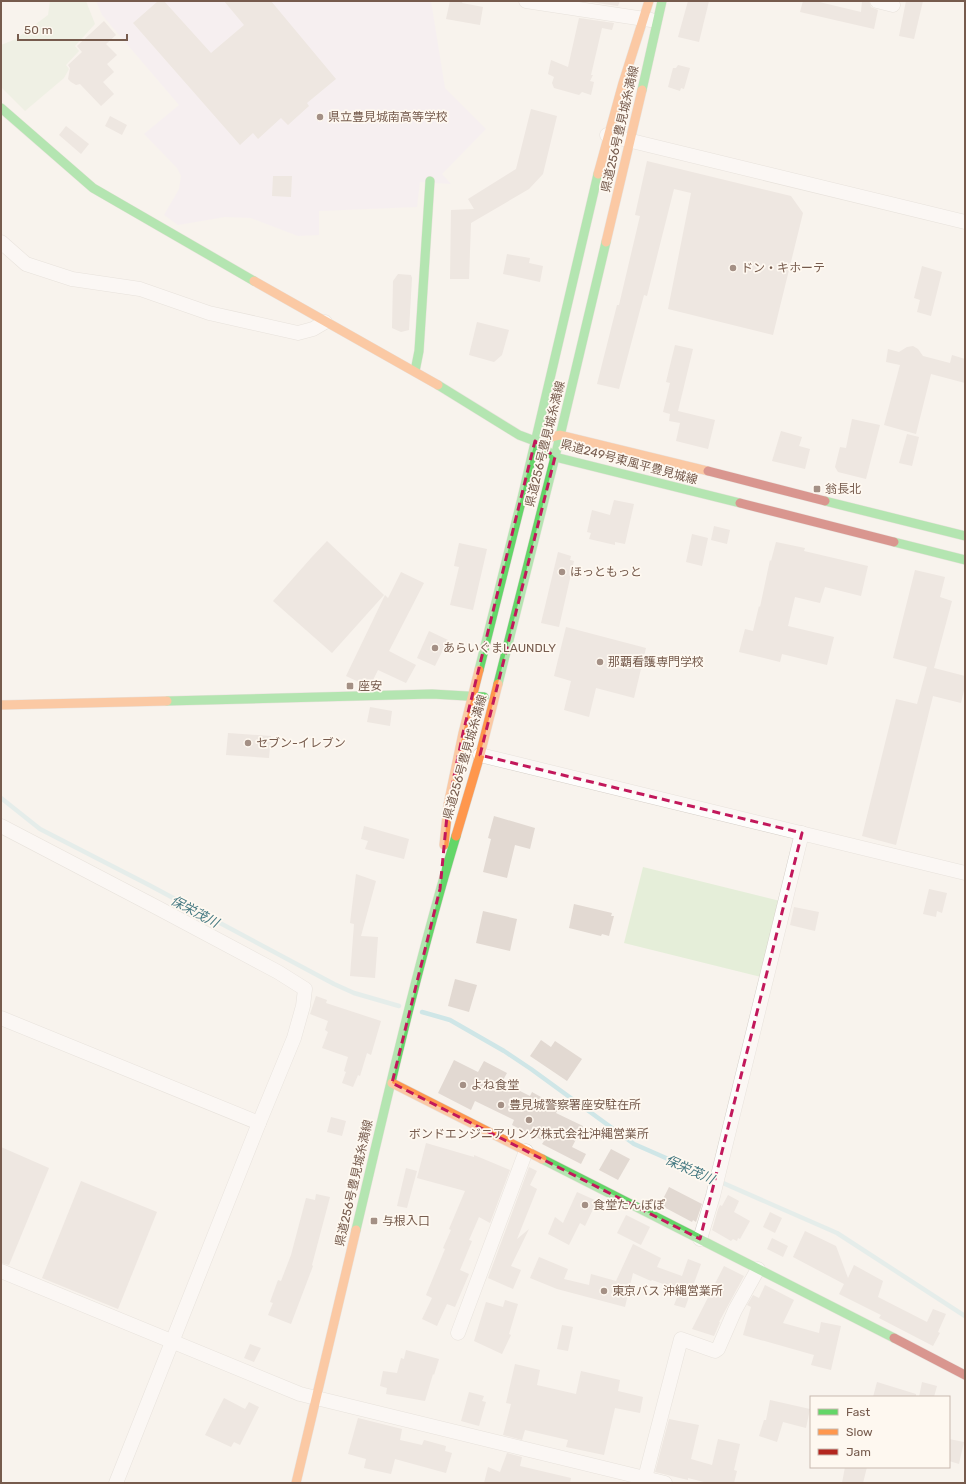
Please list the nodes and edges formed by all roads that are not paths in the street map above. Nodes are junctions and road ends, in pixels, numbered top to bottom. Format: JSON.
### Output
{"nodes":[{"id":1,"x":649,"y":1,"type":"edge"},
{"id":2,"x":662,"y":1,"type":"edge"},
{"id":3,"x":877,"y":1,"type":"edge"},
{"id":4,"x":535,"y":2,"type":"edge"},
{"id":5,"x":893,"y":5,"type":"dead end"},
{"id":6,"x":643,"y":18,"type":"junction"},
{"id":7,"x":658,"y":21,"type":"junction"},
{"id":8,"x":1,"y":108,"type":"edge"},
{"id":9,"x":607,"y":135,"type":"junction"},
{"id":10,"x":630,"y":141,"type":"junction"},
{"id":11,"x":430,"y":181,"type":"dead end"},
{"id":12,"x":965,"y":222,"type":"edge"},
{"id":13,"x":1,"y":242,"type":"edge"},
{"id":14,"x":325,"y":322,"type":"junction"},
{"id":15,"x":414,"y":371,"type":"junction"},
{"id":16,"x":560,"y":435,"type":"junction"},
{"id":17,"x":535,"y":441,"type":"junction"},
{"id":18,"x":555,"y":457,"type":"junction"},
{"id":19,"x":965,"y":536,"type":"edge"},
{"id":20,"x":965,"y":560,"type":"edge"},
{"id":21,"x":472,"y":696,"type":"junction"},
{"id":22,"x":494,"y":698,"type":"junction"},
{"id":23,"x":1,"y":705,"type":"edge"},
{"id":24,"x":480,"y":755,"type":"junction"},
{"id":25,"x":1,"y":826,"type":"edge"},
{"id":26,"x":802,"y":833,"type":"junction"},
{"id":27,"x":965,"y":873,"type":"edge"},
{"id":28,"x":440,"y":889,"type":"junction"},
{"id":29,"x":1,"y":1018,"type":"edge"},
{"id":30,"x":392,"y":1083,"type":"junction"},
{"id":31,"x":259,"y":1123,"type":"junction"},
{"id":32,"x":526,"y":1151,"type":"junction"},
{"id":33,"x":700,"y":1239,"type":"junction"},
{"id":34,"x":758,"y":1269,"type":"junction"},
{"id":35,"x":1,"y":1271,"type":"edge"},
{"id":36,"x":458,"y":1333,"type":"dead end"},
{"id":37,"x":173,"y":1341,"type":"junction"},
{"id":38,"x":965,"y":1375,"type":"edge"},
{"id":39,"x":316,"y":1399,"type":"junction"},
{"id":40,"x":610,"y":1476,"type":"edge"},
{"id":41,"x":645,"y":1478,"type":"junction"},
{"id":42,"x":116,"y":1483,"type":"edge"},
{"id":43,"x":296,"y":1483,"type":"edge"},
{"id":44,"x":665,"y":1483,"type":"edge"}],
"edges":[{"from":1,"to":6,"type":"main road","name":"県道256号豊見城糸満線"},
{"from":2,"to":7,"type":"main road","name":"県道256号豊見城糸満線"},
{"from":3,"to":5,"type":"street"},
{"from":4,"to":6,"type":"street"},
{"from":6,"to":7,"type":"street"},
{"from":6,"to":9,"type":"main road","name":"県道256号豊見城糸満線"},
{"from":7,"to":10,"type":"main road","name":"県道256号豊見城糸満線"},
{"from":8,"to":14,"type":"main road"},
{"from":9,"to":10,"type":"street"},
{"from":9,"to":17,"type":"main road","name":"県道256号豊見城糸満線"},
{"from":10,"to":12,"type":"street"},
{"from":10,"to":16,"type":"main road","name":"県道256号豊見城糸満線"},
{"from":11,"to":15,"type":"main road"},
{"from":13,"to":14,"type":"street"},
{"from":14,"to":15,"type":"main road"},
{"from":15,"to":17,"type":"main road"},
{"from":16,"to":17,"type":"main road","name":"県道249号東風平豊見城線"},
{"from":16,"to":18,"type":"main road","name":"県道256号豊見城糸満線"},
{"from":16,"to":19,"type":"main road","name":"県道249号東風平豊見城線"},
{"from":17,"to":18,"type":"main road","name":"県道249号東風平豊見城線"},
{"from":17,"to":21,"type":"main road","name":"県道256号豊見城糸満線"},
{"from":18,"to":20,"type":"main road","name":"県道249号東風平豊見城線"},
{"from":18,"to":22,"type":"main road","name":"県道256号豊見城糸満線"},
{"from":21,"to":22,"type":"main road"},
{"from":21,"to":23,"type":"main road"},
{"from":21,"to":28,"type":"main road","name":"県道256号豊見城糸満線"},
{"from":22,"to":24,"type":"main road","name":"県道256号豊見城糸満線"},
{"from":24,"to":26,"type":"street"},
{"from":24,"to":28,"type":"main road","name":"県道256号豊見城糸満線"},
{"from":25,"to":31,"type":"street"},
{"from":26,"to":27,"type":"street"},
{"from":26,"to":33,"type":"street"},
{"from":28,"to":30,"type":"main road","name":"県道256号豊見城糸満線"},
{"from":29,"to":31,"type":"street"},
{"from":30,"to":32,"type":"main road"},
{"from":30,"to":39,"type":"main road","name":"県道256号豊見城糸満線"},
{"from":31,"to":37,"type":"street"},
{"from":32,"to":33,"type":"main road"},
{"from":32,"to":36,"type":"street"},
{"from":33,"to":34,"type":"main road"},
{"from":34,"to":38,"type":"main road"},
{"from":34,"to":41,"type":"street"},
{"from":35,"to":37,"type":"street"},
{"from":37,"to":39,"type":"street"},
{"from":37,"to":42,"type":"street"},
{"from":39,"to":40,"type":"street"},
{"from":39,"to":43,"type":"main road","name":"県道256号豊見城糸満線"},
{"from":40,"to":41,"type":"street"},
{"from":41,"to":44,"type":"street"}]}
